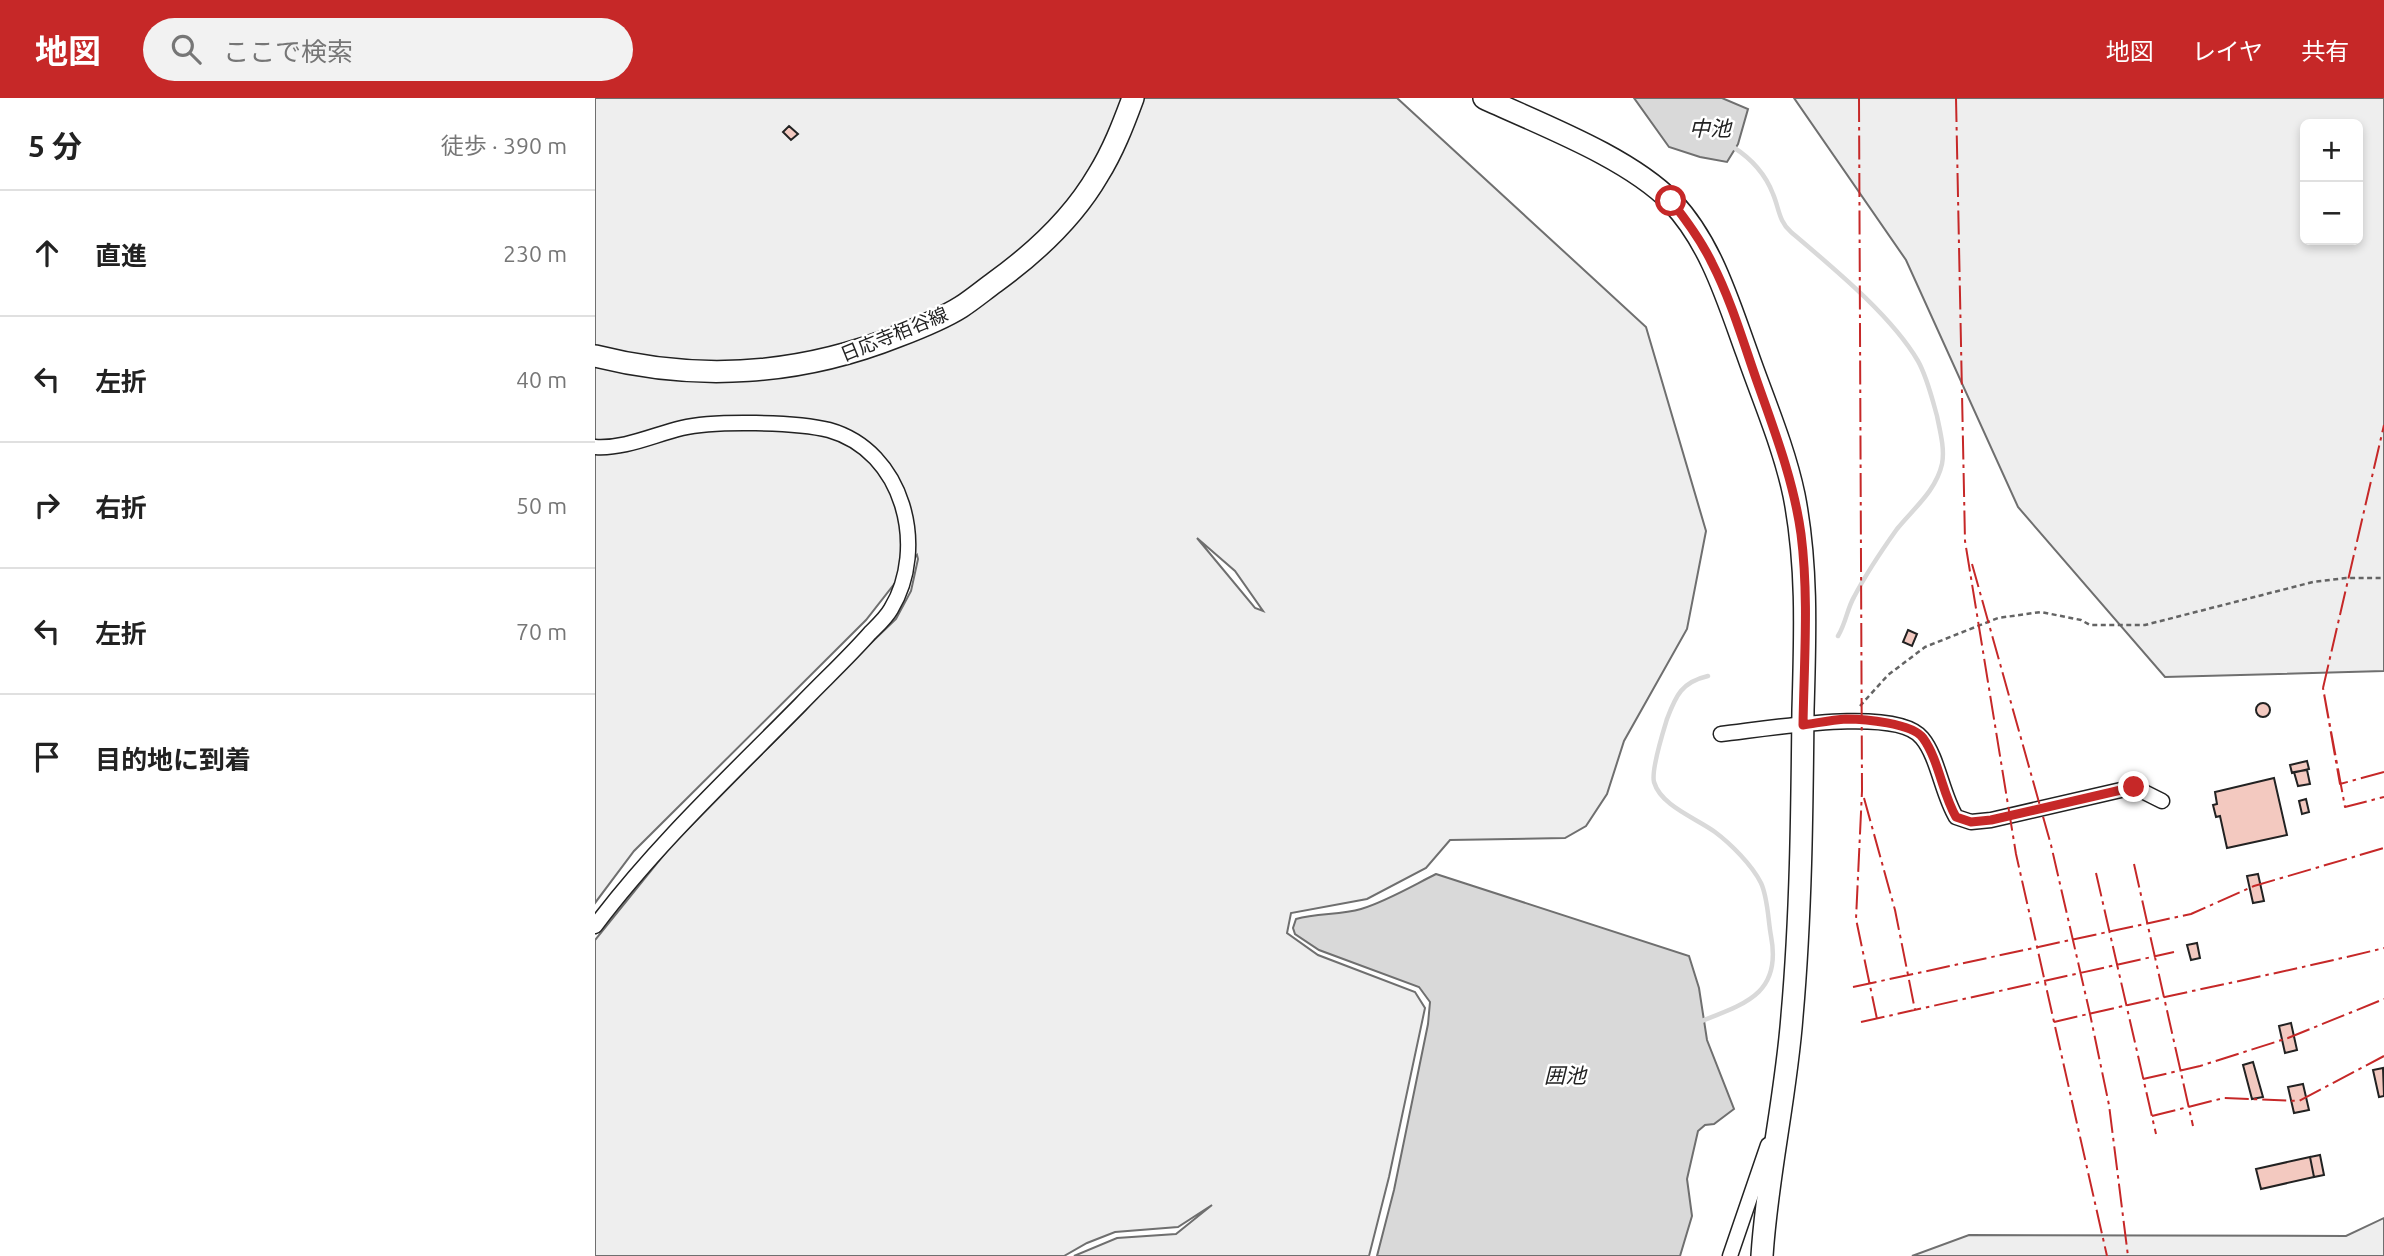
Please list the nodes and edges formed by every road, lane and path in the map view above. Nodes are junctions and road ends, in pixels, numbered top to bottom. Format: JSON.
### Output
{"nodes":[{"id":1,"x":1133,"y":98,"type":"edge"},
{"id":2,"x":1484,"y":98,"type":"edge"},
{"id":3,"x":595,"y":356,"type":"edge"},
{"id":4,"x":595,"y":447,"type":"edge"},
{"id":5,"x":2384,"y":578,"type":"edge"},
{"id":6,"x":1848,"y":719,"type":"junction"},
{"id":7,"x":1803,"y":725,"type":"junction"},
{"id":8,"x":1721,"y":734,"type":"dead end"},
{"id":9,"x":2162,"y":801,"type":"dead end"},
{"id":10,"x":595,"y":926,"type":"edge"},
{"id":11,"x":1781,"y":1108,"type":"junction"},
{"id":12,"x":1730,"y":1256,"type":"edge"},
{"id":13,"x":1762,"y":1256,"type":"edge"}],
"edges":[{"from":1,"to":3,"type":"street","name":"日応寺栢谷線"},
{"from":2,"to":7,"type":"street"},
{"from":4,"to":10,"type":"street"},
{"from":5,"to":6,"type":"path"},
{"from":6,"to":7,"type":"street"},
{"from":6,"to":9,"type":"street"},
{"from":7,"to":8,"type":"street"},
{"from":7,"to":11,"type":"street"},
{"from":11,"to":12,"type":"street"},
{"from":11,"to":13,"type":"street"}]}
